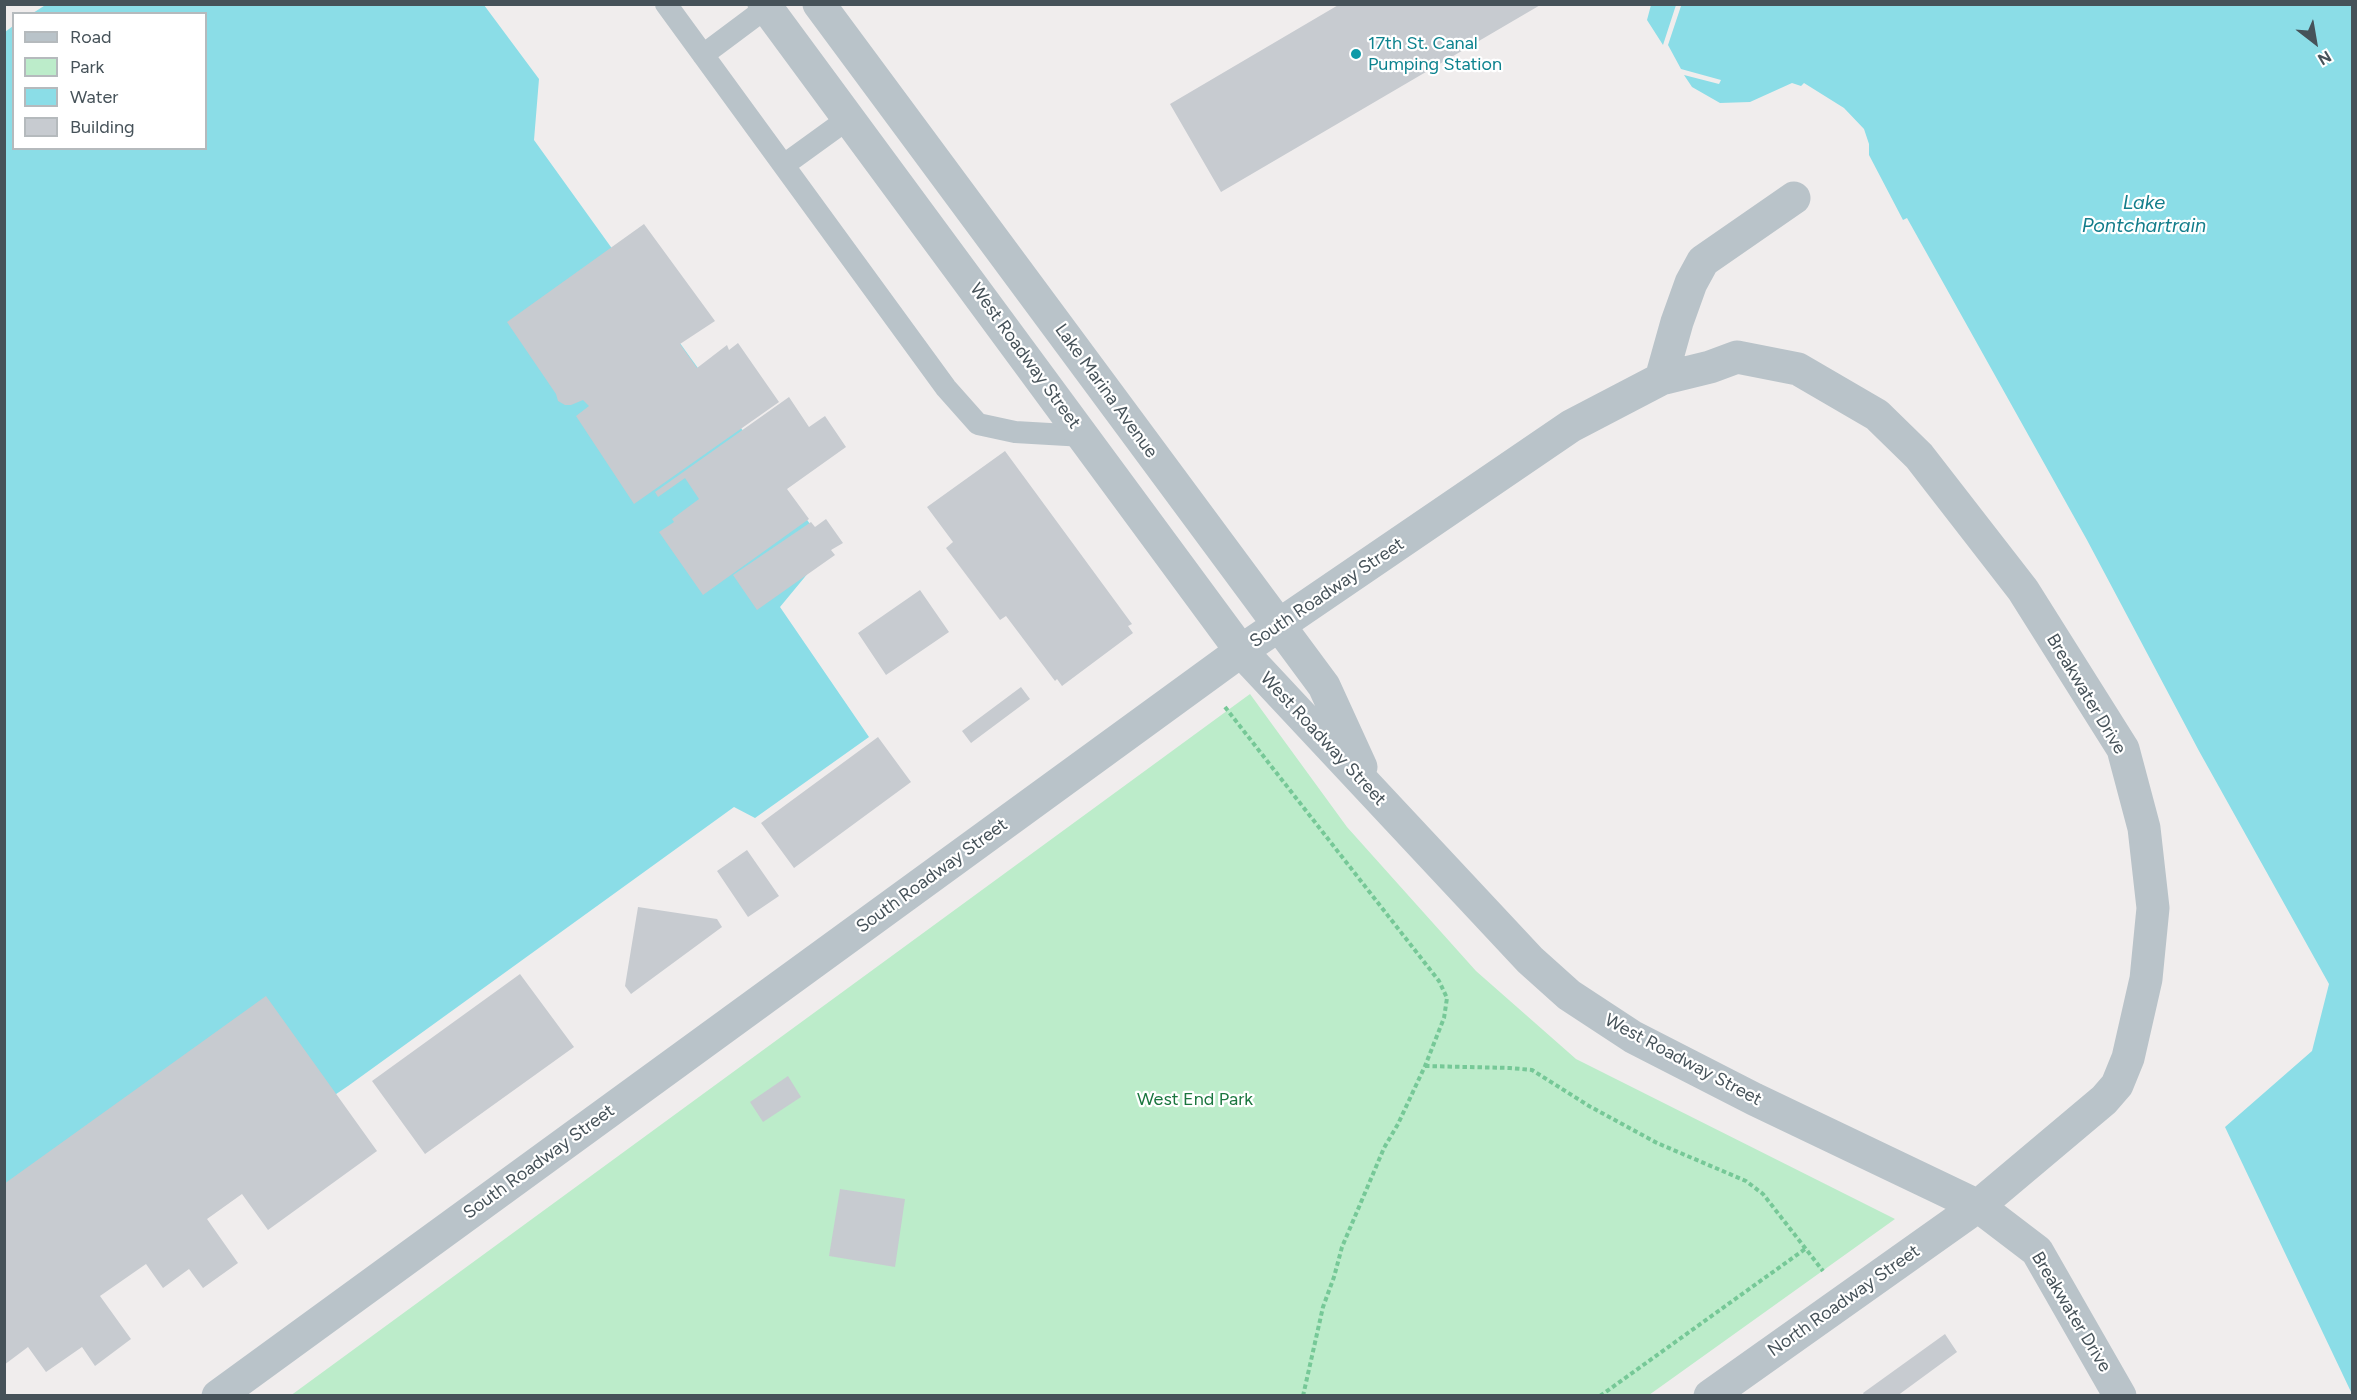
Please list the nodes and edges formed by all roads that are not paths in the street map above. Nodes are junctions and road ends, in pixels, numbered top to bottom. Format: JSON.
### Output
{"nodes":[{"id":1,"x":666,"y":4,"type":"edge"},
{"id":2,"x":819,"y":4,"type":"edge"},
{"id":3,"x":765,"y":6,"type":"edge"},
{"id":4,"x":703,"y":55,"type":"junction"},
{"id":5,"x":849,"y":118,"type":"junction"},
{"id":6,"x":783,"y":165,"type":"junction"},
{"id":7,"x":1794,"y":198,"type":"dead end"},
{"id":8,"x":1661,"y":379,"type":"junction"},
{"id":9,"x":1084,"y":436,"type":"junction"},
{"id":10,"x":1278,"y":626,"type":"junction"},
{"id":11,"x":1241,"y":651,"type":"junction"},
{"id":12,"x":1371,"y":791,"type":"junction"},
{"id":13,"x":1978,"y":1206,"type":"junction"},
{"id":14,"x":218,"y":1395,"type":"edge"},
{"id":15,"x":1710,"y":1395,"type":"edge"},
{"id":16,"x":2120,"y":1395,"type":"edge"}],
"edges":[{"from":1,"to":4,"type":"lane"},
{"from":2,"to":10,"type":"street","name":"Lake Marina Avenue"},
{"from":3,"to":4,"type":"lane"},
{"from":3,"to":5,"type":"street","name":"West Roadway Street"},
{"from":4,"to":6,"type":"lane"},
{"from":5,"to":6,"type":"lane"},
{"from":5,"to":9,"type":"street","name":"West Roadway Street"},
{"from":6,"to":9,"type":"lane"},
{"from":7,"to":8,"type":"street"},
{"from":8,"to":10,"type":"street","name":"South Roadway Street"},
{"from":8,"to":13,"type":"street","name":"Breakwater Drive"},
{"from":9,"to":11,"type":"street","name":"West Roadway Street"},
{"from":10,"to":11,"type":"street","name":"South Roadway Street"},
{"from":10,"to":12,"type":"street","name":"Lake Marina Avenue"},
{"from":11,"to":12,"type":"street","name":"West Roadway Street"},
{"from":11,"to":14,"type":"street","name":"South Roadway Street"},
{"from":12,"to":13,"type":"street","name":"West Roadway Street"},
{"from":13,"to":15,"type":"street","name":"North Roadway Street"},
{"from":13,"to":16,"type":"street","name":"Breakwater Drive"}]}
